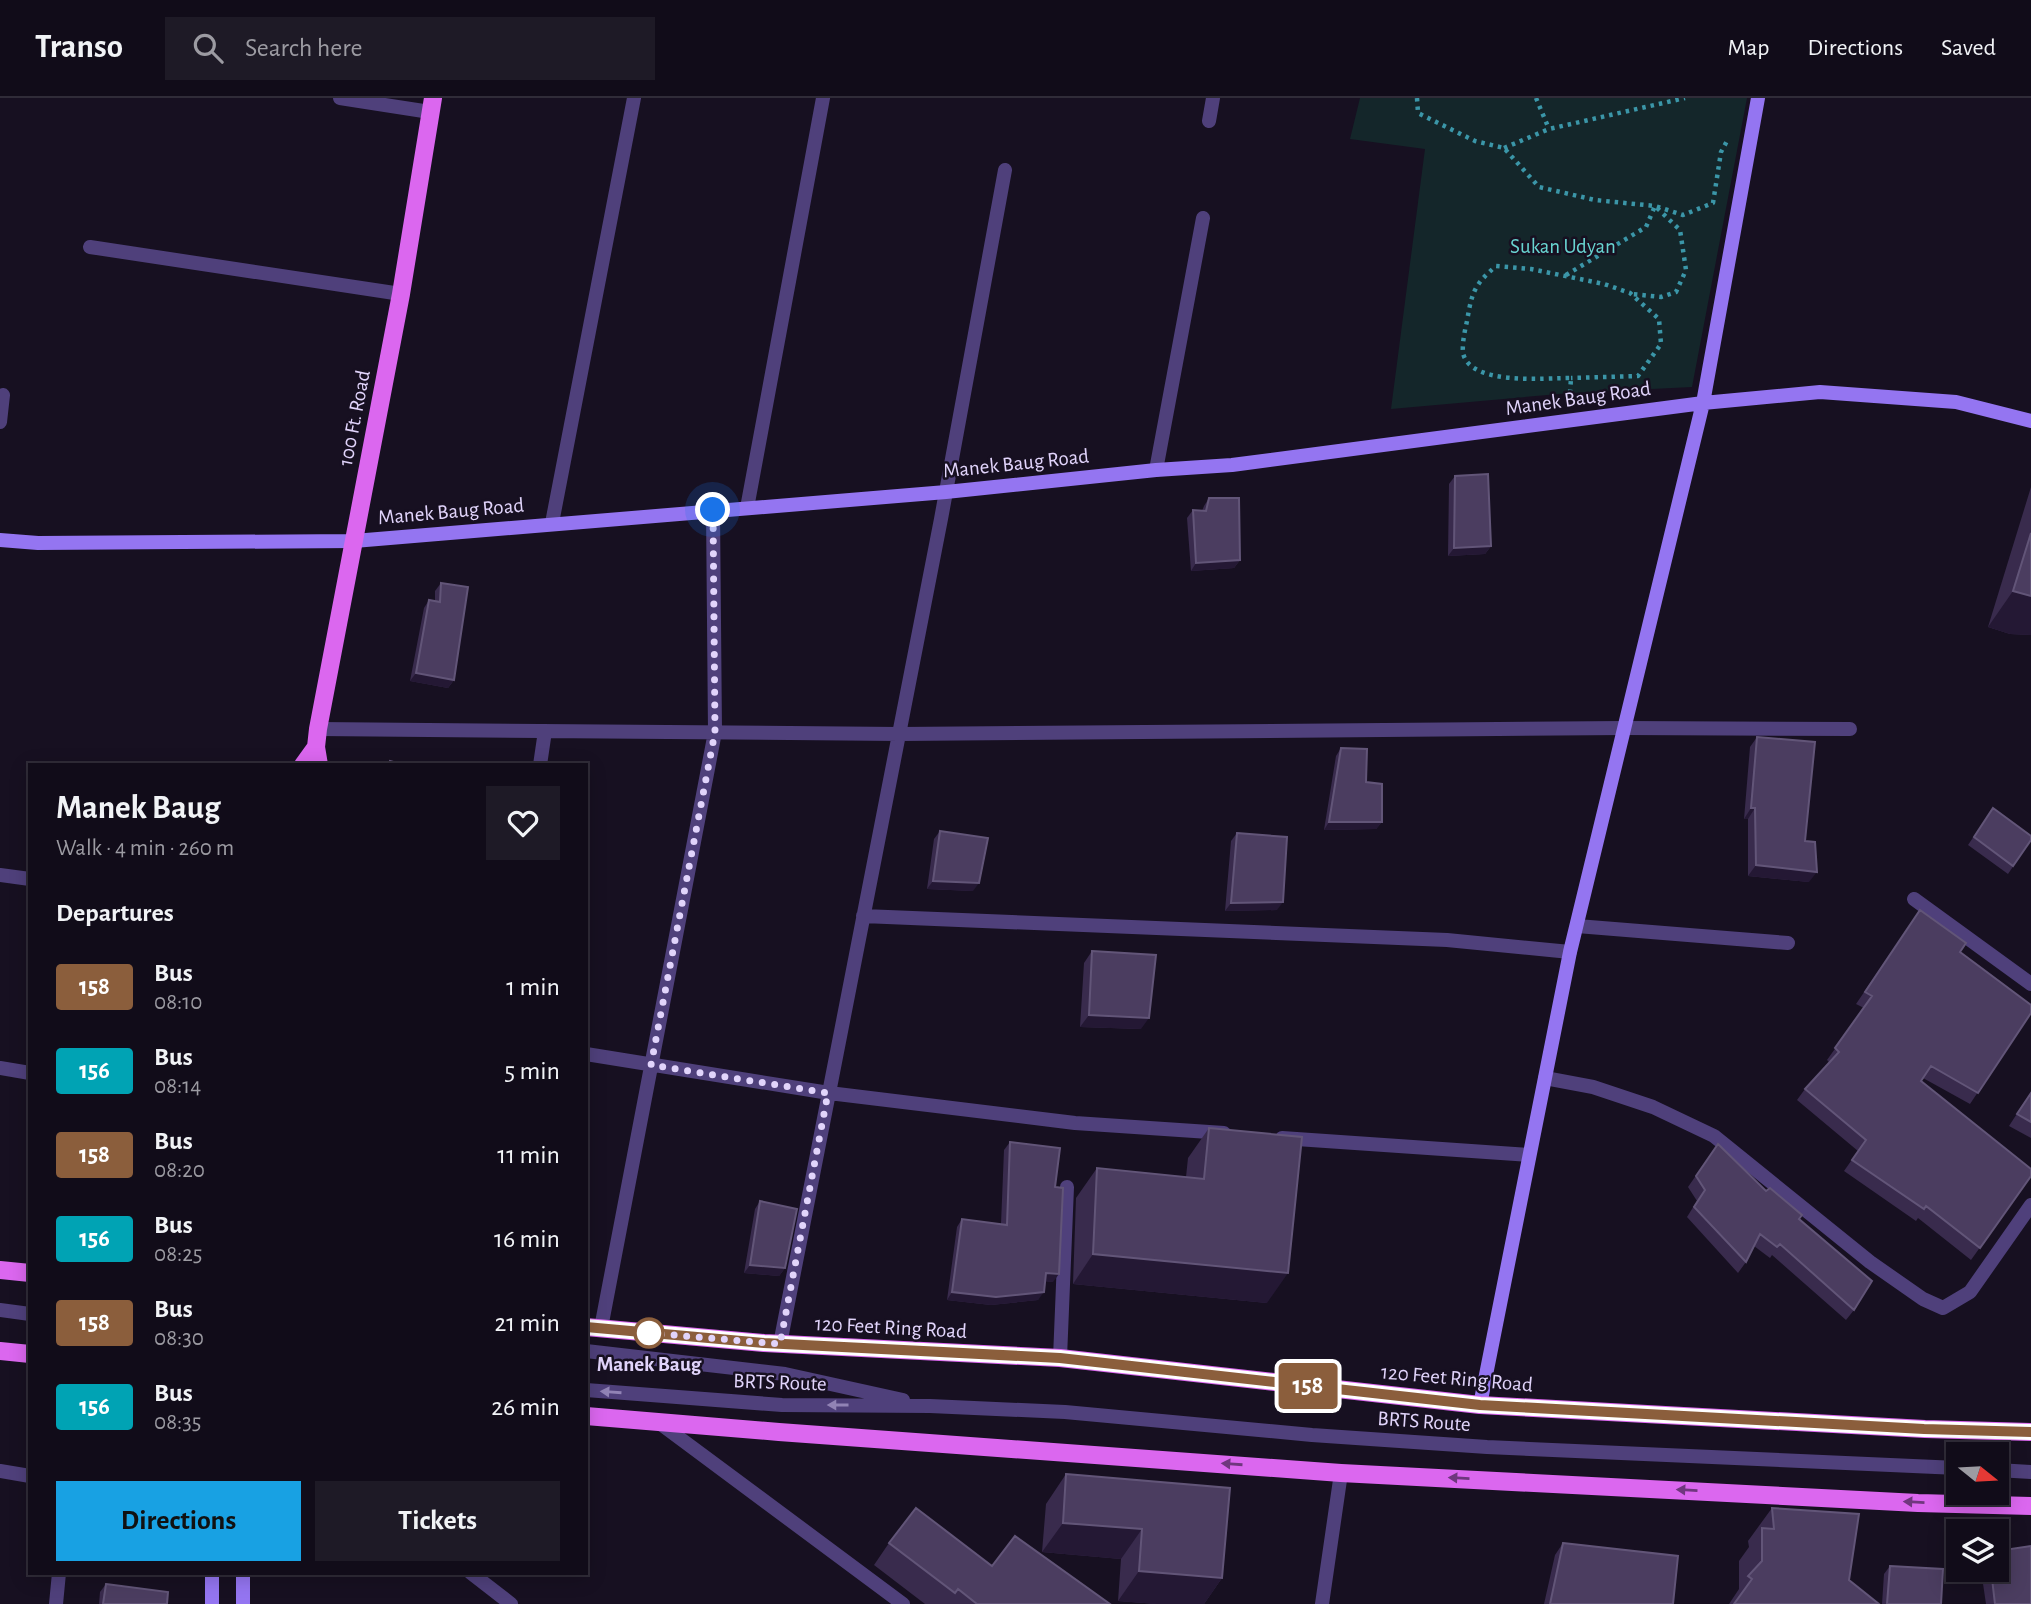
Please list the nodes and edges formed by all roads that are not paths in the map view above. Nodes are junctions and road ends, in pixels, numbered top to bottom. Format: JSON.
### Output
{"nodes":[{"id":1,"x":341,"y":98,"type":"edge"},
{"id":2,"x":634,"y":98,"type":"edge"},
{"id":3,"x":824,"y":98,"type":"edge"},
{"id":4,"x":1213,"y":98,"type":"edge"},
{"id":5,"x":1758,"y":98,"type":"edge"},
{"id":6,"x":432,"y":105,"type":"edge"},
{"id":7,"x":1209,"y":121,"type":"dead end"},
{"id":8,"x":1005,"y":170,"type":"dead end"},
{"id":9,"x":1203,"y":218,"type":"dead end"},
{"id":10,"x":90,"y":247,"type":"dead end"},
{"id":11,"x":401,"y":294,"type":"junction"},
{"id":12,"x":3,"y":395,"type":"dead end"},
{"id":13,"x":1703,"y":402,"type":"junction"},
{"id":14,"x":2031,"y":421,"type":"edge"},
{"id":15,"x":0,"y":422,"type":"edge"},
{"id":16,"x":1156,"y":470,"type":"junction"},
{"id":17,"x":946,"y":492,"type":"junction"},
{"id":18,"x":747,"y":508,"type":"junction"},
{"id":19,"x":713,"y":510,"type":"junction"},
{"id":20,"x":552,"y":523,"type":"junction"},
{"id":21,"x":0,"y":540,"type":"edge"},
{"id":22,"x":354,"y":541,"type":"junction"},
{"id":23,"x":1624,"y":728,"type":"junction"},
{"id":24,"x":1850,"y":729,"type":"dead end"},
{"id":25,"x":545,"y":731,"type":"junction"},
{"id":26,"x":715,"y":732,"type":"junction"},
{"id":27,"x":899,"y":734,"type":"junction"},
{"id":28,"x":318,"y":747,"type":"edge"},
{"id":29,"x":305,"y":763,"type":"edge"},
{"id":30,"x":540,"y":763,"type":"edge"},
{"id":31,"x":0,"y":875,"type":"edge"},
{"id":32,"x":28,"y":880,"type":"edge"},
{"id":33,"x":1914,"y":898,"type":"dead end"},
{"id":34,"x":863,"y":916,"type":"junction"},
{"id":35,"x":1577,"y":926,"type":"junction"},
{"id":36,"x":1788,"y":943,"type":"dead end"},
{"id":37,"x":1570,"y":952,"type":"junction"},
{"id":38,"x":2031,"y":984,"type":"edge"},
{"id":39,"x":588,"y":1054,"type":"edge"},
{"id":40,"x":651,"y":1065,"type":"junction"},
{"id":41,"x":0,"y":1068,"type":"edge"},
{"id":42,"x":28,"y":1073,"type":"edge"},
{"id":43,"x":1545,"y":1077,"type":"junction"},
{"id":44,"x":828,"y":1093,"type":"junction"},
{"id":45,"x":1240,"y":1135,"type":"edge"},
{"id":46,"x":1268,"y":1136,"type":"edge"},
{"id":47,"x":1529,"y":1155,"type":"junction"},
{"id":48,"x":1067,"y":1187,"type":"dead end"},
{"id":49,"x":2031,"y":1205,"type":"edge"},
{"id":50,"x":0,"y":1270,"type":"edge"},
{"id":51,"x":28,"y":1273,"type":"edge"},
{"id":52,"x":0,"y":1310,"type":"edge"},
{"id":53,"x":28,"y":1314,"type":"edge"},
{"id":54,"x":594,"y":1328,"type":"edge"},
{"id":55,"x":780,"y":1344,"type":"junction"},
{"id":56,"x":0,"y":1351,"type":"edge"},
{"id":57,"x":588,"y":1351,"type":"edge"},
{"id":58,"x":28,"y":1354,"type":"edge"},
{"id":59,"x":1060,"y":1358,"type":"junction"},
{"id":60,"x":588,"y":1390,"type":"edge"},
{"id":61,"x":1480,"y":1405,"type":"junction"},
{"id":62,"x":930,"y":1406,"type":"junction"},
{"id":63,"x":588,"y":1416,"type":"edge"},
{"id":64,"x":657,"y":1421,"type":"junction"},
{"id":65,"x":2031,"y":1432,"type":"edge"},
{"id":66,"x":1946,"y":1467,"type":"edge"},
{"id":67,"x":0,"y":1471,"type":"edge"},
{"id":68,"x":2009,"y":1471,"type":"edge"},
{"id":69,"x":2031,"y":1472,"type":"edge"},
{"id":70,"x":1341,"y":1473,"type":"junction"},
{"id":71,"x":28,"y":1476,"type":"edge"},
{"id":72,"x":2031,"y":1506,"type":"edge"},
{"id":73,"x":59,"y":1575,"type":"edge"},
{"id":74,"x":212,"y":1575,"type":"edge"},
{"id":75,"x":243,"y":1575,"type":"edge"},
{"id":76,"x":474,"y":1575,"type":"edge"},
{"id":77,"x":56,"y":1604,"type":"edge"},
{"id":78,"x":212,"y":1604,"type":"edge"},
{"id":79,"x":243,"y":1604,"type":"edge"},
{"id":80,"x":511,"y":1604,"type":"edge"},
{"id":81,"x":904,"y":1604,"type":"edge"},
{"id":82,"x":1322,"y":1604,"type":"edge"}],
"edges":[{"from":1,"to":6,"type":"street"},
{"from":2,"to":20,"type":"street"},
{"from":3,"to":18,"type":"street"},
{"from":4,"to":7,"type":"street"},
{"from":5,"to":13,"type":"street"},
{"from":6,"to":11,"type":"main road","name":"100 Ft. Road"},
{"from":8,"to":17,"type":"street"},
{"from":9,"to":16,"type":"street"},
{"from":10,"to":11,"type":"street"},
{"from":11,"to":22,"type":"main road","name":"100 Ft. Road"},
{"from":12,"to":15,"type":"street"},
{"from":13,"to":14,"type":"street","name":"Manek Baug Road"},
{"from":13,"to":16,"type":"street","name":"Manek Baug Road"},
{"from":13,"to":23,"type":"street"},
{"from":16,"to":17,"type":"street","name":"Manek Baug Road"},
{"from":17,"to":18,"type":"street","name":"Manek Baug Road"},
{"from":17,"to":27,"type":"street"},
{"from":18,"to":19,"type":"street","name":"Manek Baug Road"},
{"from":19,"to":20,"type":"street","name":"Manek Baug Road"},
{"from":19,"to":26,"type":"street"},
{"from":20,"to":22,"type":"street","name":"Manek Baug Road"},
{"from":21,"to":22,"type":"street","name":"Manek Baug Road"},
{"from":22,"to":28,"type":"main road","name":"100 Ft. Road"},
{"from":23,"to":24,"type":"street"},
{"from":23,"to":27,"type":"street"},
{"from":23,"to":35,"type":"street"},
{"from":25,"to":26,"type":"street"},
{"from":25,"to":28,"type":"street"},
{"from":25,"to":30,"type":"street"},
{"from":26,"to":27,"type":"street"},
{"from":26,"to":40,"type":"street"},
{"from":27,"to":34,"type":"street"},
{"from":28,"to":29,"type":"main road","name":"100 Ft. Road"},
{"from":31,"to":32,"type":"street"},
{"from":33,"to":38,"type":"street"},
{"from":34,"to":37,"type":"street"},
{"from":34,"to":44,"type":"street"},
{"from":35,"to":36,"type":"street"},
{"from":35,"to":37,"type":"street"},
{"from":37,"to":43,"type":"street"},
{"from":39,"to":40,"type":"street"},
{"from":40,"to":44,"type":"street"},
{"from":40,"to":54,"type":"street"},
{"from":41,"to":42,"type":"street"},
{"from":43,"to":47,"type":"street"},
{"from":43,"to":49,"type":"street"},
{"from":44,"to":45,"type":"street"},
{"from":44,"to":55,"type":"street"},
{"from":46,"to":47,"type":"street"},
{"from":47,"to":61,"type":"street"},
{"from":48,"to":59,"type":"street"},
{"from":50,"to":51,"type":"main road"},
{"from":52,"to":53,"type":"street"},
{"from":54,"to":55,"type":"main road","name":"120 Feet Ring Road"},
{"from":55,"to":59,"type":"main road","name":"120 Feet Ring Road"},
{"from":56,"to":58,"type":"main road"},
{"from":57,"to":62,"type":"street","name":"BRTS Route"},
{"from":59,"to":61,"type":"main road","name":"120 Feet Ring Road"},
{"from":62,"to":60,"type":"street","name":"BRTS Route","one_way":true},
{"from":61,"to":65,"type":"main road","name":"120 Feet Ring Road"},
{"from":62,"to":66,"type":"street","name":"BRTS Route"},
{"from":63,"to":64,"type":"main road"},
{"from":70,"to":64,"type":"main road","one_way":true},
{"from":64,"to":81,"type":"street"},
{"from":67,"to":71,"type":"street"},
{"from":68,"to":69,"type":"street"},
{"from":72,"to":70,"type":"main road","one_way":true},
{"from":70,"to":82,"type":"street"},
{"from":73,"to":77,"type":"street"},
{"from":74,"to":78,"type":"street"},
{"from":75,"to":79,"type":"street"},
{"from":76,"to":80,"type":"street"}]}
